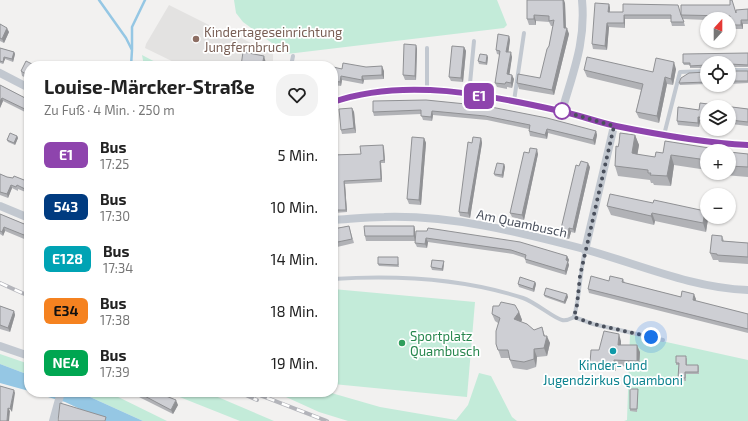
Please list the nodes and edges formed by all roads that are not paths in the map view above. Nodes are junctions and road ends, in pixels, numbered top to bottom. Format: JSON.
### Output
{"nodes":[{"id":1,"x":582,"y":0,"type":"edge"},
{"id":2,"x":524,"y":33,"type":"dead end"},
{"id":3,"x":474,"y":40,"type":"dead end"},
{"id":4,"x":427,"y":48,"type":"dead end"},
{"id":5,"x":293,"y":56,"type":"dead end"},
{"id":6,"x":292,"y":61,"type":"edge"},
{"id":7,"x":736,"y":70,"type":"edge"},
{"id":8,"x":748,"y":70,"type":"edge"},
{"id":9,"x":700,"y":71,"type":"edge"},
{"id":10,"x":0,"y":73,"type":"edge"},
{"id":11,"x":24,"y":85,"type":"edge"},
{"id":12,"x":427,"y":91,"type":"junction"},
{"id":13,"x":468,"y":94,"type":"junction"},
{"id":14,"x":338,"y":100,"type":"edge"},
{"id":15,"x":514,"y":102,"type":"junction"},
{"id":16,"x":562,"y":111,"type":"junction"},
{"id":17,"x":614,"y":126,"type":"junction"},
{"id":18,"x":664,"y":136,"type":"junction"},
{"id":19,"x":748,"y":145,"type":"edge"},
{"id":20,"x":0,"y":206,"type":"edge"},
{"id":21,"x":24,"y":216,"type":"edge"},
{"id":22,"x":338,"y":220,"type":"edge"},
{"id":23,"x":585,"y":250,"type":"junction"},
{"id":24,"x":338,"y":279,"type":"edge"},
{"id":25,"x":748,"y":290,"type":"edge"},
{"id":26,"x":574,"y":317,"type":"junction"},
{"id":27,"x":663,"y":340,"type":"dead end"},
{"id":28,"x":0,"y":346,"type":"edge"},
{"id":29,"x":24,"y":354,"type":"edge"},
{"id":30,"x":59,"y":397,"type":"edge"},
{"id":31,"x":53,"y":421,"type":"edge"}],
"edges":[{"from":1,"to":16,"type":"street"},
{"from":2,"to":15,"type":"lane"},
{"from":3,"to":13,"type":"lane"},
{"from":4,"to":12,"type":"lane"},
{"from":5,"to":6,"type":"lane"},
{"from":7,"to":8,"type":"lane"},
{"from":9,"to":18,"type":"lane"},
{"from":10,"to":11,"type":"street"},
{"from":12,"to":13,"type":"street"},
{"from":12,"to":14,"type":"street"},
{"from":13,"to":15,"type":"street"},
{"from":15,"to":16,"type":"street"},
{"from":16,"to":17,"type":"street"},
{"from":17,"to":18,"type":"street"},
{"from":17,"to":23,"type":"street"},
{"from":18,"to":19,"type":"street"},
{"from":20,"to":21,"type":"street"},
{"from":22,"to":23,"type":"street","name":"Am Quambusch"},
{"from":23,"to":25,"type":"street","name":"Am Quambusch"},
{"from":23,"to":26,"type":"lane"},
{"from":24,"to":26,"type":"lane"},
{"from":26,"to":27,"type":"lane"},
{"from":28,"to":29,"type":"street"},
{"from":30,"to":31,"type":"street"}]}
